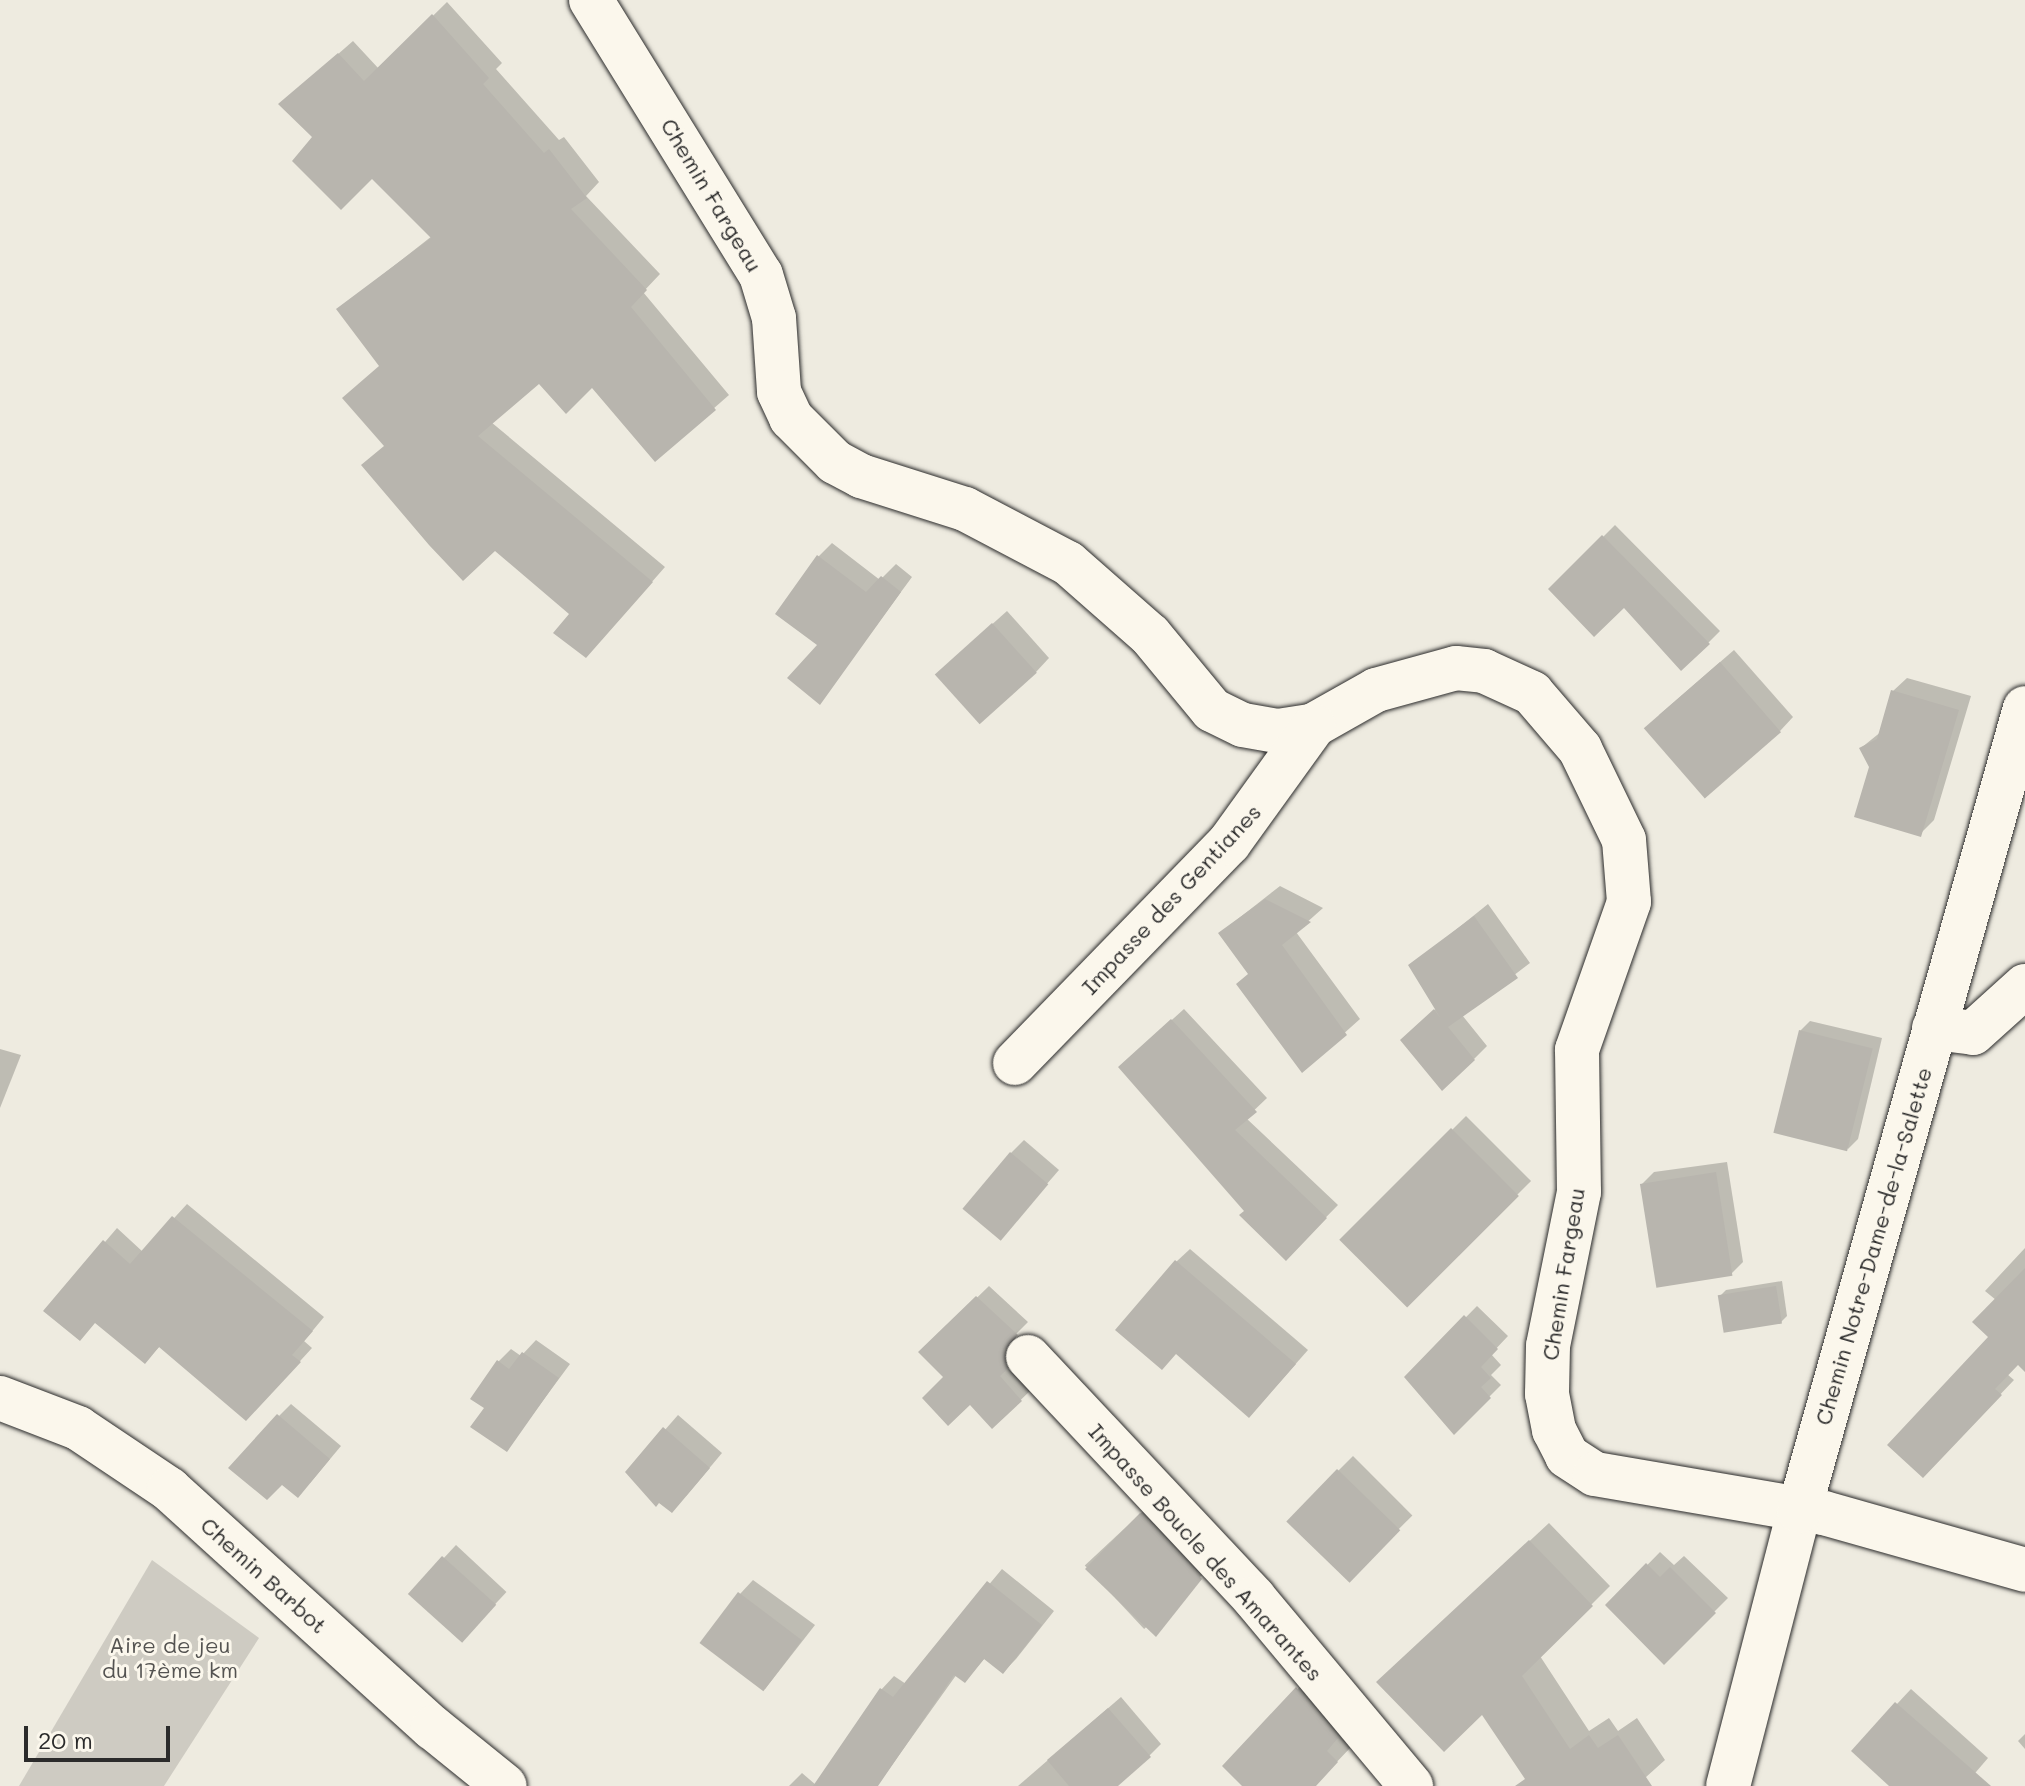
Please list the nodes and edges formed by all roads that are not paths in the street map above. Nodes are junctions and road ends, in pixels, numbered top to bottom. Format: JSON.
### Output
{"nodes":[{"id":1,"x":591,"y":0,"type":"edge"},
{"id":2,"x":2025,"y":708,"type":"edge"},
{"id":3,"x":1314,"y":725,"type":"junction"},
{"id":4,"x":2025,"y":986,"type":"edge"},
{"id":5,"x":1934,"y":1028,"type":"junction"},
{"id":6,"x":1015,"y":1063,"type":"dead end"},
{"id":7,"x":1028,"y":1357,"type":"dead end"},
{"id":8,"x":0,"y":1398,"type":"edge"},
{"id":9,"x":1799,"y":1511,"type":"junction"},
{"id":10,"x":2025,"y":1570,"type":"edge"},
{"id":11,"x":1721,"y":1778,"type":"edge"},
{"id":12,"x":505,"y":1786,"type":"edge"},
{"id":13,"x":1411,"y":1786,"type":"edge"}],
"edges":[{"from":1,"to":3,"type":"street","name":"Chemin Fargeau"},
{"from":2,"to":5,"type":"street","name":"Chemin Notre-Dame-de-la-Salette"},
{"from":3,"to":6,"type":"street","name":"Impasse des Gentianes"},
{"from":3,"to":9,"type":"street","name":"Chemin Fargeau"},
{"from":4,"to":5,"type":"street"},
{"from":5,"to":9,"type":"street","name":"Chemin Notre-Dame-de-la-Salette"},
{"from":7,"to":13,"type":"street","name":"Impasse Boucle des Amarantes"},
{"from":8,"to":12,"type":"street","name":"Chemin Barbot"},
{"from":9,"to":10,"type":"street","name":"Chemin Fargeau"},
{"from":9,"to":11,"type":"street","name":"Chemin Notre-Dame-de-la-Salette"}]}
